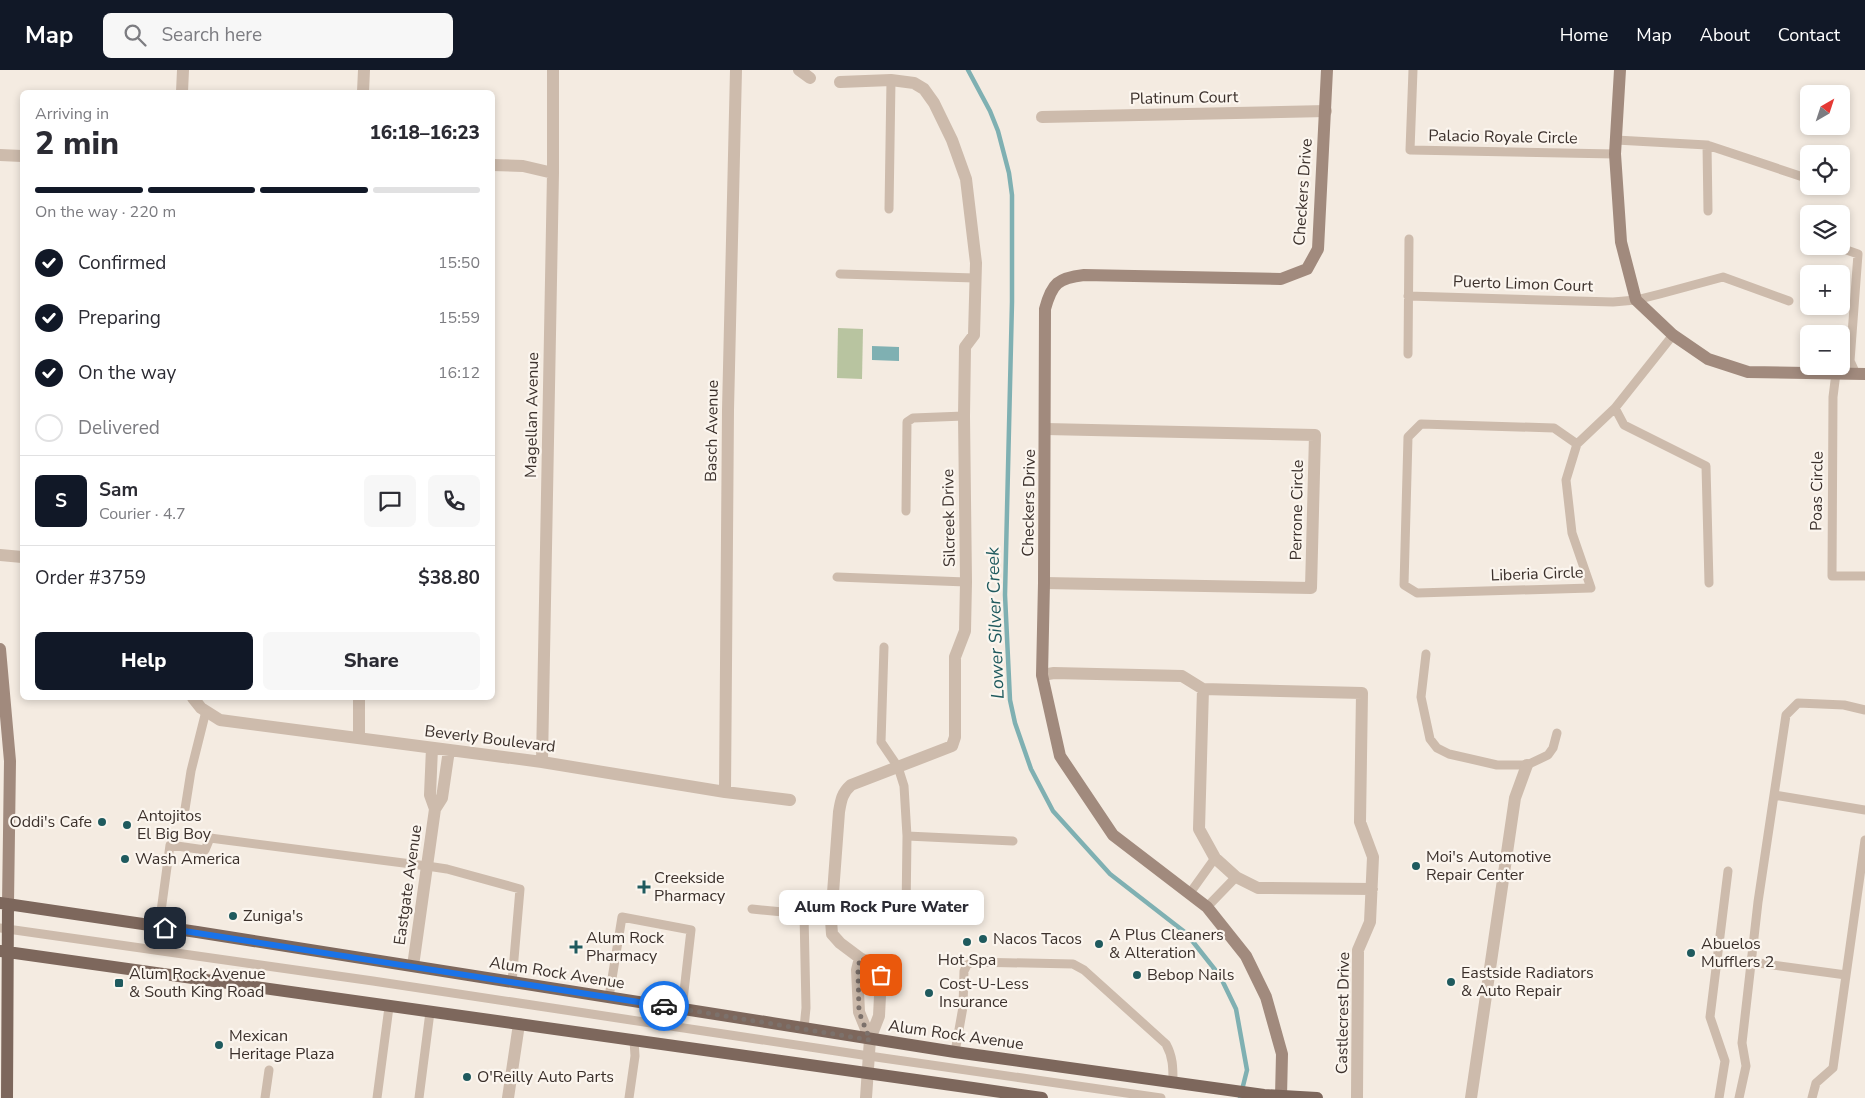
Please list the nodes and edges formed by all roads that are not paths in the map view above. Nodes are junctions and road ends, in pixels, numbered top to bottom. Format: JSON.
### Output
{"nodes":[{"id":1,"x":183,"y":70,"type":"edge"},
{"id":2,"x":364,"y":70,"type":"edge"},
{"id":3,"x":553,"y":70,"type":"edge"},
{"id":4,"x":736,"y":70,"type":"edge"},
{"id":5,"x":799,"y":70,"type":"edge"},
{"id":6,"x":1327,"y":70,"type":"edge"},
{"id":7,"x":1413,"y":70,"type":"edge"},
{"id":8,"x":1620,"y":70,"type":"edge"},
{"id":9,"x":810,"y":78,"type":"dead end"},
{"id":10,"x":891,"y":80,"type":"junction"},
{"id":11,"x":840,"y":82,"type":"dead end"},
{"id":12,"x":182,"y":90,"type":"edge"},
{"id":13,"x":363,"y":90,"type":"edge"},
{"id":14,"x":1326,"y":111,"type":"junction"},
{"id":15,"x":1042,"y":117,"type":"dead end"},
{"id":16,"x":1616,"y":140,"type":"junction"},
{"id":17,"x":1707,"y":145,"type":"junction"},
{"id":18,"x":1615,"y":154,"type":"junction"},
{"id":19,"x":0,"y":155,"type":"edge"},
{"id":20,"x":20,"y":156,"type":"edge"},
{"id":21,"x":495,"y":165,"type":"edge"},
{"id":22,"x":553,"y":173,"type":"junction"},
{"id":23,"x":1800,"y":176,"type":"edge"},
{"id":24,"x":889,"y":209,"type":"dead end"},
{"id":25,"x":1708,"y":211,"type":"dead end"},
{"id":26,"x":1409,"y":239,"type":"dead end"},
{"id":27,"x":1850,"y":251,"type":"edge"},
{"id":28,"x":840,"y":274,"type":"dead end"},
{"id":29,"x":975,"y":278,"type":"junction"},
{"id":30,"x":1408,"y":296,"type":"junction"},
{"id":31,"x":1636,"y":300,"type":"junction"},
{"id":32,"x":1789,"y":301,"type":"dead end"},
{"id":33,"x":1673,"y":335,"type":"junction"},
{"id":34,"x":1408,"y":354,"type":"dead end"},
{"id":35,"x":1800,"y":373,"type":"edge"},
{"id":36,"x":1861,"y":374,"type":"edge"},
{"id":37,"x":1836,"y":375,"type":"edge"},
{"id":38,"x":1616,"y":408,"type":"junction"},
{"id":39,"x":964,"y":416,"type":"junction"},
{"id":40,"x":1046,"y":429,"type":"junction"},
{"id":41,"x":1577,"y":444,"type":"junction"},
{"id":42,"x":906,"y":511,"type":"dead end"},
{"id":43,"x":0,"y":555,"type":"edge"},
{"id":44,"x":20,"y":556,"type":"edge"},
{"id":45,"x":1865,"y":576,"type":"edge"},
{"id":46,"x":837,"y":577,"type":"dead end"},
{"id":47,"x":966,"y":582,"type":"junction"},
{"id":48,"x":1044,"y":583,"type":"junction"},
{"id":49,"x":1709,"y":583,"type":"dead end"},
{"id":50,"x":884,"y":647,"type":"dead end"},
{"id":51,"x":0,"y":649,"type":"edge"},
{"id":52,"x":1426,"y":654,"type":"dead end"},
{"id":53,"x":1042,"y":675,"type":"junction"},
{"id":54,"x":1203,"y":689,"type":"junction"},
{"id":55,"x":195,"y":700,"type":"edge"},
{"id":56,"x":359,"y":700,"type":"edge"},
{"id":57,"x":1865,"y":710,"type":"edge"},
{"id":58,"x":206,"y":712,"type":"junction"},
{"id":59,"x":1557,"y":733,"type":"dead end"},
{"id":60,"x":359,"y":738,"type":"junction"},
{"id":61,"x":432,"y":748,"type":"junction"},
{"id":62,"x":449,"y":750,"type":"junction"},
{"id":63,"x":542,"y":762,"type":"junction"},
{"id":64,"x":1526,"y":765,"type":"junction"},
{"id":65,"x":898,"y":767,"type":"junction"},
{"id":66,"x":725,"y":792,"type":"junction"},
{"id":67,"x":1774,"y":795,"type":"junction"},
{"id":68,"x":790,"y":800,"type":"dead end"},
{"id":69,"x":184,"y":809,"type":"dead end"},
{"id":70,"x":435,"y":809,"type":"junction"},
{"id":71,"x":1865,"y":810,"type":"edge"},
{"id":72,"x":907,"y":836,"type":"junction"},
{"id":73,"x":1865,"y":840,"type":"edge"},
{"id":74,"x":1013,"y":841,"type":"dead end"},
{"id":75,"x":1215,"y":858,"type":"junction"},
{"id":76,"x":427,"y":866,"type":"junction"},
{"id":77,"x":1728,"y":871,"type":"dead end"},
{"id":78,"x":1236,"y":877,"type":"junction"},
{"id":79,"x":1372,"y":889,"type":"junction"},
{"id":80,"x":1190,"y":893,"type":"junction"},
{"id":81,"x":4,"y":904,"type":"edge"},
{"id":82,"x":1207,"y":908,"type":"junction"},
{"id":83,"x":752,"y":909,"type":"dead end"},
{"id":84,"x":906,"y":913,"type":"dead end"},
{"id":85,"x":159,"y":926,"type":"junction"},
{"id":86,"x":4,"y":929,"type":"edge"},
{"id":87,"x":4,"y":952,"type":"edge"},
{"id":88,"x":860,"y":958,"type":"junction"},
{"id":89,"x":1751,"y":962,"type":"junction"},
{"id":90,"x":412,"y":966,"type":"junction"},
{"id":91,"x":1846,"y":975,"type":"junction"},
{"id":92,"x":512,"y":982,"type":"junction"},
{"id":93,"x":609,"y":997,"type":"junction"},
{"id":94,"x":389,"y":1007,"type":"junction"},
{"id":95,"x":682,"y":1009,"type":"junction"},
{"id":96,"x":430,"y":1012,"type":"junction"},
{"id":97,"x":519,"y":1024,"type":"junction"},
{"id":98,"x":804,"y":1028,"type":"junction"},
{"id":99,"x":634,"y":1040,"type":"junction"},
{"id":100,"x":870,"y":1040,"type":"junction"},
{"id":101,"x":955,"y":1052,"type":"junction"},
{"id":102,"x":869,"y":1056,"type":"junction"},
{"id":103,"x":269,"y":1070,"type":"dead end"},
{"id":104,"x":868,"y":1073,"type":"junction"},
{"id":105,"x":1172,"y":1082,"type":"junction"},
{"id":106,"x":1281,"y":1096,"type":"junction"},
{"id":107,"x":7,"y":1098,"type":"edge"},
{"id":108,"x":265,"y":1098,"type":"edge"},
{"id":109,"x":377,"y":1098,"type":"edge"},
{"id":110,"x":419,"y":1098,"type":"edge"},
{"id":111,"x":508,"y":1098,"type":"edge"},
{"id":112,"x":629,"y":1098,"type":"edge"},
{"id":113,"x":866,"y":1098,"type":"edge"},
{"id":114,"x":1042,"y":1098,"type":"edge"},
{"id":115,"x":1161,"y":1098,"type":"edge"},
{"id":116,"x":1317,"y":1098,"type":"edge"},
{"id":117,"x":1357,"y":1098,"type":"edge"},
{"id":118,"x":1471,"y":1098,"type":"edge"},
{"id":119,"x":1719,"y":1098,"type":"edge"},
{"id":120,"x":1740,"y":1098,"type":"edge"},
{"id":121,"x":1812,"y":1098,"type":"edge"}],
"edges":[{"from":1,"to":12,"type":"street"},
{"from":2,"to":13,"type":"street"},
{"from":3,"to":22,"type":"street","name":"Magellan Avenue"},
{"from":4,"to":66,"type":"street","name":"Basch Avenue"},
{"from":5,"to":9,"type":"street"},
{"from":6,"to":14,"type":"street","name":"Checkers Drive"},
{"from":7,"to":18,"type":"lane","name":"Palacio Royale Circle"},
{"from":8,"to":16,"type":"street"},
{"from":10,"to":11,"type":"street","name":"Silcreek Drive"},
{"from":10,"to":24,"type":"lane"},
{"from":10,"to":29,"type":"street","name":"Silcreek Drive"},
{"from":14,"to":15,"type":"street","name":"Platinum Court"},
{"from":14,"to":40,"type":"street","name":"Checkers Drive"},
{"from":16,"to":17,"type":"lane"},
{"from":16,"to":18,"type":"street"},
{"from":17,"to":23,"type":"lane"},
{"from":17,"to":25,"type":"lane"},
{"from":18,"to":31,"type":"street"},
{"from":19,"to":20,"type":"street"},
{"from":21,"to":22,"type":"street"},
{"from":22,"to":63,"type":"street","name":"Magellan Avenue"},
{"from":26,"to":30,"type":"lane"},
{"from":27,"to":36,"type":"lane"},
{"from":28,"to":29,"type":"lane"},
{"from":29,"to":39,"type":"street","name":"Silcreek Drive"},
{"from":30,"to":31,"type":"lane","name":"Puerto Limon Court"},
{"from":30,"to":34,"type":"lane"},
{"from":31,"to":32,"type":"lane","name":"Puerto Limon Court"},
{"from":31,"to":33,"type":"street"},
{"from":33,"to":35,"type":"street"},
{"from":33,"to":38,"type":"lane"},
{"from":37,"to":45,"type":"lane","name":"Poas Circle"},
{"from":38,"to":41,"type":"lane"},
{"from":38,"to":49,"type":"lane"},
{"from":39,"to":42,"type":"lane"},
{"from":39,"to":47,"type":"street","name":"Silcreek Drive"},
{"from":40,"to":48,"type":"street","name":"Checkers Drive"},
{"from":40,"to":48,"type":"street","name":"Perrone Circle"},
{"from":41,"to":41,"type":"lane","name":"Liberia Circle"},
{"from":43,"to":44,"type":"street"},
{"from":46,"to":47,"type":"lane"},
{"from":47,"to":65,"type":"street","name":"Silcreek Drive"},
{"from":48,"to":53,"type":"street","name":"Checkers Drive"},
{"from":50,"to":65,"type":"lane"},
{"from":51,"to":81,"type":"street"},
{"from":52,"to":64,"type":"lane"},
{"from":53,"to":54,"type":"street"},
{"from":53,"to":80,"type":"street","name":"Checkers Drive"},
{"from":54,"to":75,"type":"street"},
{"from":54,"to":79,"type":"street","name":"Castlecrest Drive"},
{"from":55,"to":58,"type":"street","name":"Beverly Boulevard"},
{"from":56,"to":60,"type":"street"},
{"from":57,"to":67,"type":"lane"},
{"from":58,"to":60,"type":"street","name":"Beverly Boulevard"},
{"from":58,"to":69,"type":"lane"},
{"from":59,"to":64,"type":"lane"},
{"from":60,"to":61,"type":"street","name":"Beverly Boulevard"},
{"from":61,"to":62,"type":"street","name":"Beverly Boulevard"},
{"from":61,"to":70,"type":"street","name":"Eastgate Avenue"},
{"from":62,"to":63,"type":"street","name":"Beverly Boulevard"},
{"from":62,"to":70,"type":"street","name":"Eastgate Avenue"},
{"from":63,"to":66,"type":"street","name":"Beverly Boulevard"},
{"from":64,"to":118,"type":"street"},
{"from":65,"to":72,"type":"lane"},
{"from":65,"to":88,"type":"street","name":"Silcreek Drive"},
{"from":66,"to":68,"type":"street","name":"Beverly Boulevard"},
{"from":67,"to":71,"type":"lane"},
{"from":67,"to":89,"type":"lane"},
{"from":70,"to":76,"type":"street","name":"Eastgate Avenue"},
{"from":72,"to":74,"type":"lane"},
{"from":72,"to":84,"type":"lane"},
{"from":73,"to":91,"type":"lane"},
{"from":75,"to":78,"type":"street"},
{"from":75,"to":80,"type":"lane"},
{"from":76,"to":85,"type":"lane"},
{"from":76,"to":90,"type":"street","name":"Eastgate Avenue"},
{"from":76,"to":92,"type":"lane"},
{"from":77,"to":119,"type":"lane"},
{"from":78,"to":79,"type":"street"},
{"from":78,"to":82,"type":"lane"},
{"from":79,"to":117,"type":"street","name":"Castlecrest Drive"},
{"from":80,"to":82,"type":"street","name":"Checkers Drive"},
{"from":81,"to":85,"type":"main road","name":"Alum Rock Avenue"},
{"from":81,"to":86,"type":"main road"},
{"from":82,"to":106,"type":"street","name":"Checkers Drive"},
{"from":83,"to":98,"type":"lane"},
{"from":85,"to":90,"type":"main road","name":"Alum Rock Avenue"},
{"from":86,"to":87,"type":"main road"},
{"from":86,"to":102,"type":"lane","name":"Alum Rock Avenue"},
{"from":87,"to":94,"type":"main road"},
{"from":87,"to":107,"type":"main road"},
{"from":88,"to":100,"type":"street"},
{"from":88,"to":100,"type":"street","name":"Silcreek Drive"},
{"from":89,"to":91,"type":"lane"},
{"from":89,"to":120,"type":"lane"},
{"from":90,"to":92,"type":"main road","name":"Alum Rock Avenue"},
{"from":91,"to":121,"type":"lane"},
{"from":92,"to":93,"type":"main road","name":"Alum Rock Avenue"},
{"from":93,"to":95,"type":"main road","name":"Alum Rock Avenue"},
{"from":93,"to":95,"type":"lane"},
{"from":94,"to":96,"type":"main road"},
{"from":94,"to":109,"type":"lane"},
{"from":95,"to":98,"type":"main road","name":"Alum Rock Avenue"},
{"from":96,"to":97,"type":"main road"},
{"from":96,"to":110,"type":"lane"},
{"from":97,"to":99,"type":"main road"},
{"from":97,"to":111,"type":"street"},
{"from":98,"to":100,"type":"main road","name":"Alum Rock Avenue"},
{"from":99,"to":104,"type":"main road"},
{"from":99,"to":112,"type":"lane"},
{"from":100,"to":101,"type":"main road","name":"Alum Rock Avenue"},
{"from":100,"to":102,"type":"street"},
{"from":101,"to":105,"type":"main road","name":"Alum Rock Avenue"},
{"from":101,"to":105,"type":"lane"},
{"from":102,"to":104,"type":"street"},
{"from":102,"to":115,"type":"lane","name":"Alum Rock Avenue"},
{"from":103,"to":108,"type":"lane"},
{"from":104,"to":113,"type":"street"},
{"from":104,"to":114,"type":"main road"},
{"from":105,"to":106,"type":"main road","name":"Alum Rock Avenue"},
{"from":106,"to":116,"type":"main road","name":"Alum Rock Avenue"}]}
